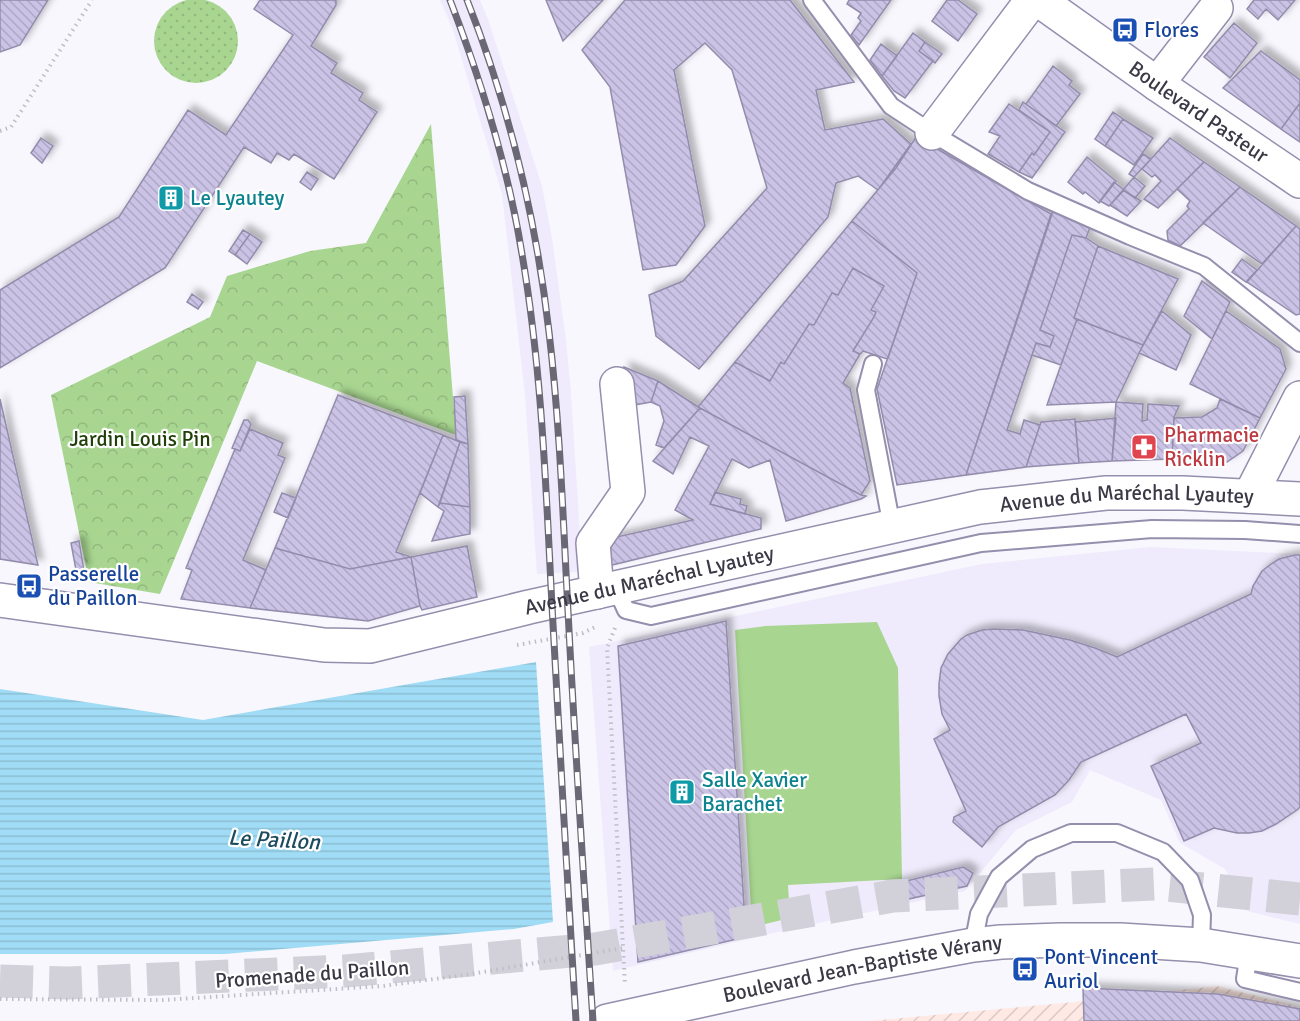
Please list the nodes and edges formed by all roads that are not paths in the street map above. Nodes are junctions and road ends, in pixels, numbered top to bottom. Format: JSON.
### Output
{"nodes":[{"id":1,"x":812,"y":0,"type":"edge"},
{"id":2,"x":1032,"y":0,"type":"edge"},
{"id":3,"x":1039,"y":0,"type":"edge"},
{"id":4,"x":1216,"y":8,"type":"dead end"},
{"id":5,"x":1157,"y":84,"type":"junction"},
{"id":6,"x":932,"y":133,"type":"junction"},
{"id":7,"x":1300,"y":181,"type":"edge"},
{"id":8,"x":1300,"y":343,"type":"edge"},
{"id":9,"x":873,"y":364,"type":"dead end"},
{"id":10,"x":617,"y":384,"type":"dead end"},
{"id":11,"x":1300,"y":398,"type":"edge"},
{"id":12,"x":1300,"y":499,"type":"edge"},
{"id":13,"x":1248,"y":513,"type":"junction"},
{"id":14,"x":892,"y":526,"type":"junction"},
{"id":15,"x":1300,"y":534,"type":"edge"},
{"id":16,"x":613,"y":596,"type":"junction"},
{"id":17,"x":0,"y":600,"type":"edge"},
{"id":18,"x":973,"y":945,"type":"junction"},
{"id":19,"x":1202,"y":945,"type":"junction"},
{"id":20,"x":1249,"y":952,"type":"junction"},
{"id":21,"x":1300,"y":961,"type":"edge"},
{"id":22,"x":1300,"y":992,"type":"edge"},
{"id":23,"x":608,"y":1021,"type":"edge"}],
"edges":[{"from":1,"to":6,"type":"lane"},
{"from":2,"to":6,"type":"main road"},
{"from":3,"to":5,"type":"main road","name":"Boulevard Pasteur"},
{"from":4,"to":5,"type":"main road"},
{"from":5,"to":7,"type":"main road","name":"Boulevard Pasteur"},
{"from":6,"to":8,"type":"lane"},
{"from":9,"to":14,"type":"lane"},
{"from":10,"to":16,"type":"main road"},
{"from":11,"to":13,"type":"main road"},
{"from":12,"to":13,"type":"main road","name":"Avenue du Maréchal Lyautey"},
{"from":13,"to":14,"type":"main road","name":"Avenue du Maréchal Lyautey"},
{"from":13,"to":15,"type":"lane"},
{"from":13,"to":16,"type":"lane"},
{"from":14,"to":16,"type":"main road","name":"Avenue du Maréchal Lyautey"},
{"from":16,"to":17,"type":"main road","name":"Avenue du Maréchal Lyautey"},
{"from":18,"to":19,"type":"main road","name":"Boulevard Jean-Baptiste Vérany"},
{"from":18,"to":19,"type":"lane"},
{"from":18,"to":23,"type":"main road","name":"Boulevard Jean-Baptiste Vérany"},
{"from":19,"to":20,"type":"main road","name":"Boulevard Jean-Baptiste Vérany"},
{"from":20,"to":21,"type":"main road","name":"Boulevard Jean-Baptiste Vérany"},
{"from":20,"to":22,"type":"lane"}]}
